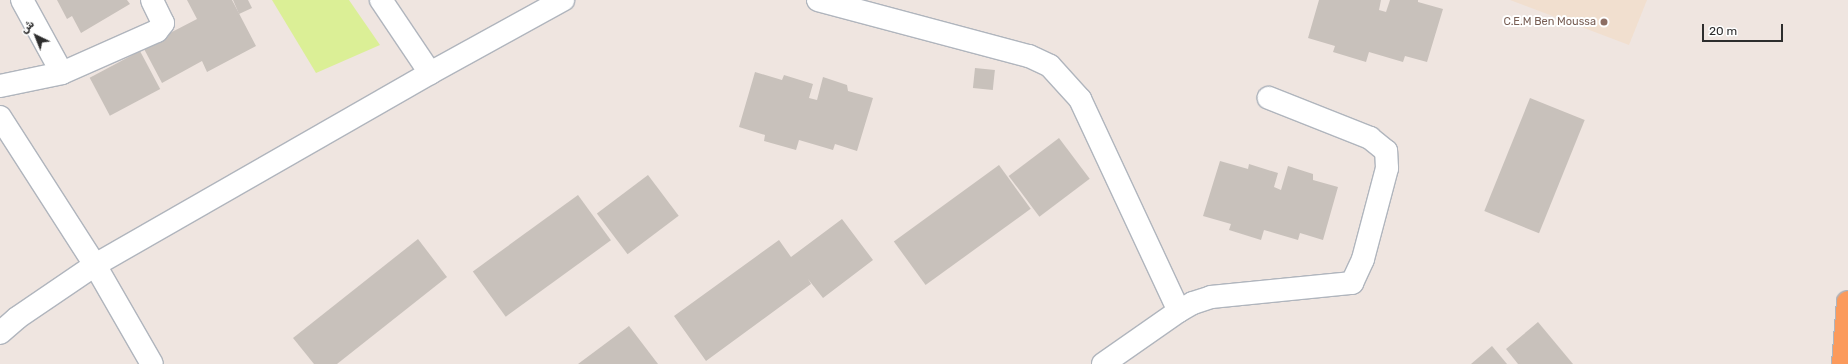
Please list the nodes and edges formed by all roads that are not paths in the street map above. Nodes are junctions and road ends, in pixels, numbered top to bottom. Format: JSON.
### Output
{"nodes":[{"id":1,"x":22,"y":0,"type":"edge"},
{"id":2,"x":152,"y":0,"type":"edge"},
{"id":3,"x":381,"y":0,"type":"edge"},
{"id":4,"x":563,"y":0,"type":"edge"},
{"id":5,"x":818,"y":0,"type":"edge"},
{"id":6,"x":62,"y":73,"type":"junction"},
{"id":7,"x":430,"y":73,"type":"junction"},
{"id":8,"x":0,"y":86,"type":"edge"},
{"id":9,"x":1268,"y":98,"type":"dead end"},
{"id":10,"x":0,"y":117,"type":"edge"},
{"id":11,"x":95,"y":265,"type":"junction"},
{"id":12,"x":1848,"y":302,"type":"edge"},
{"id":13,"x":1179,"y":311,"type":"junction"},
{"id":14,"x":0,"y":333,"type":"edge"},
{"id":15,"x":152,"y":364,"type":"edge"},
{"id":16,"x":1103,"y":364,"type":"edge"},
{"id":17,"x":1843,"y":364,"type":"edge"}],
"edges":[{"from":1,"to":6,"type":"street"},
{"from":2,"to":6,"type":"street"},
{"from":3,"to":7,"type":"street"},
{"from":4,"to":7,"type":"street"},
{"from":5,"to":13,"type":"street"},
{"from":6,"to":8,"type":"street"},
{"from":7,"to":11,"type":"street"},
{"from":9,"to":13,"type":"street"},
{"from":10,"to":11,"type":"street"},
{"from":11,"to":14,"type":"street"},
{"from":11,"to":15,"type":"street"},
{"from":12,"to":17,"type":"highway"},
{"from":13,"to":16,"type":"street"}]}
